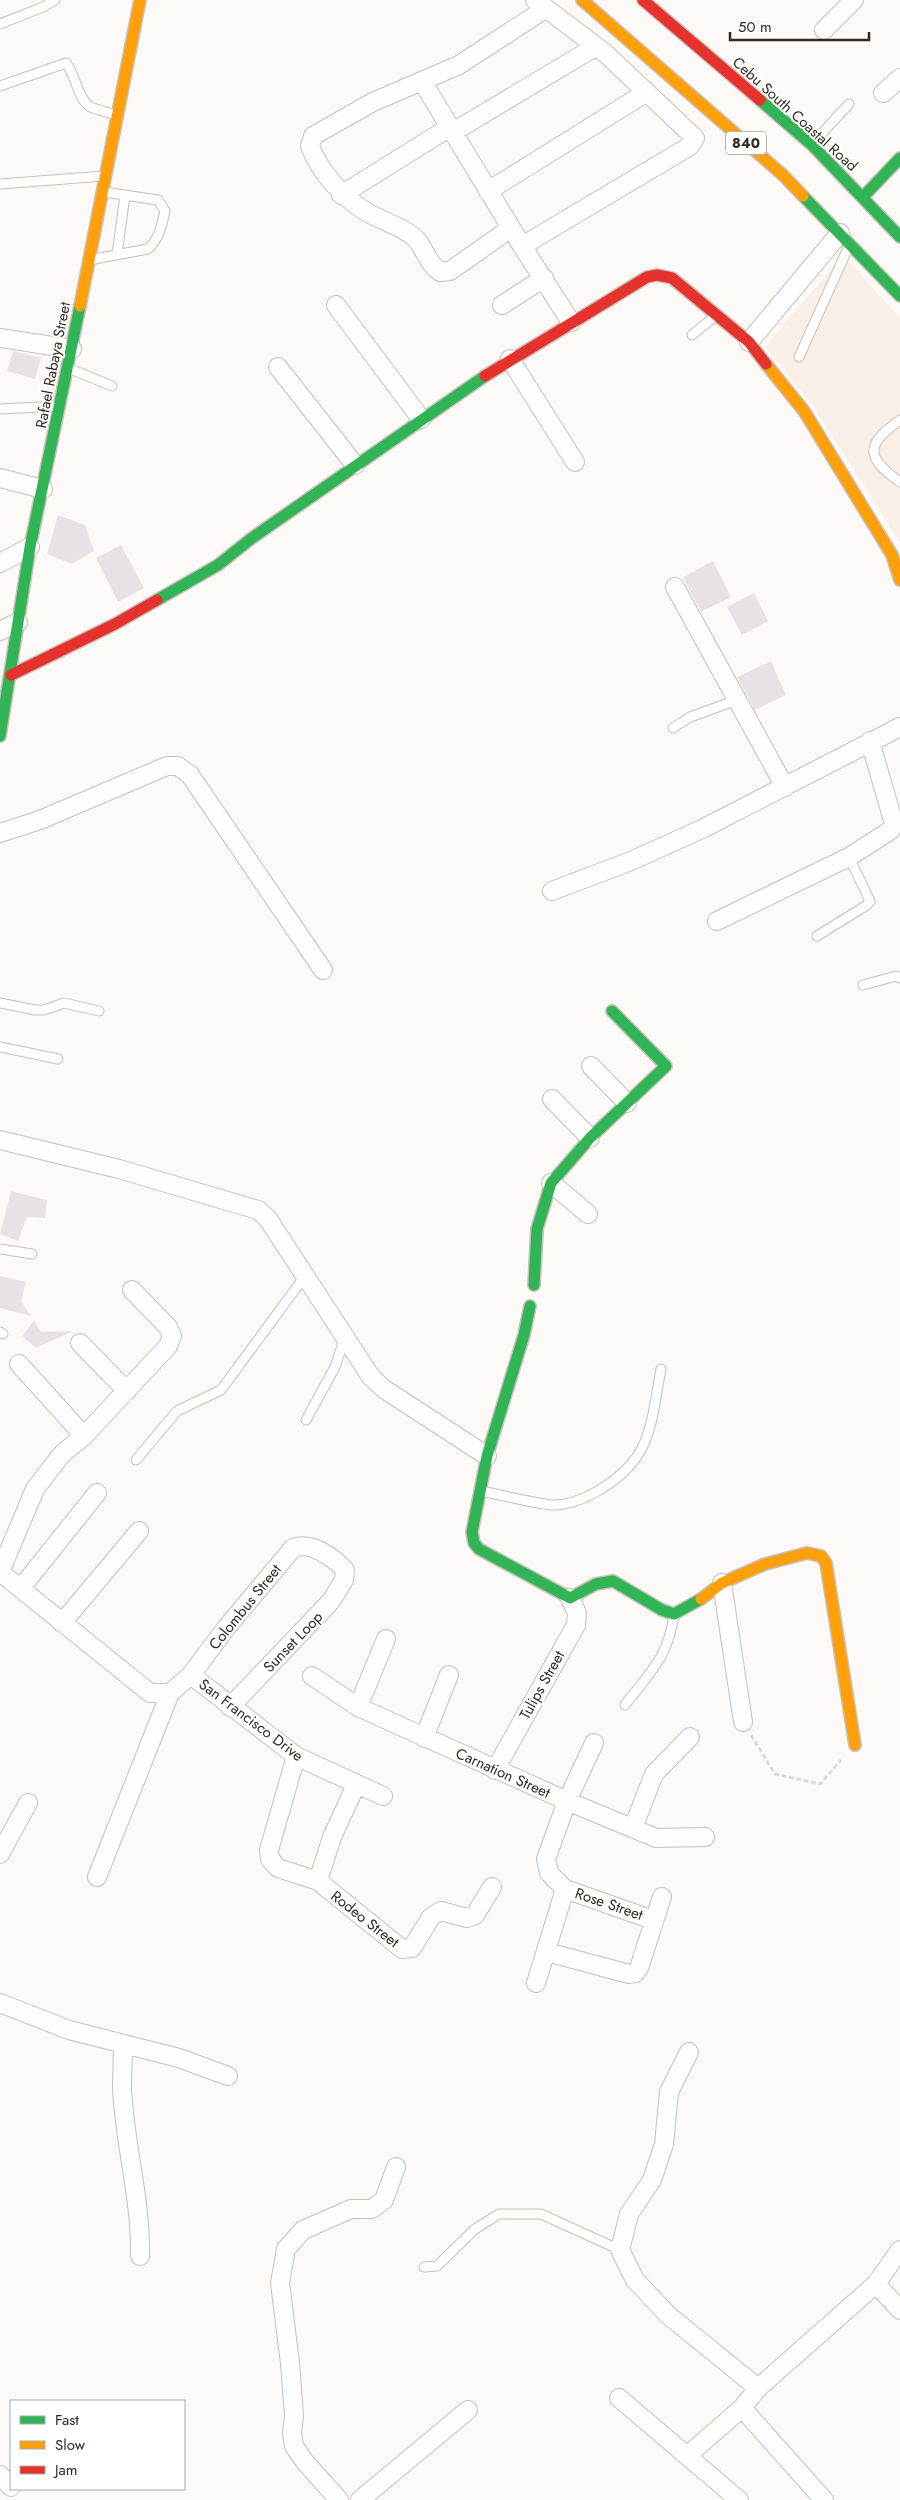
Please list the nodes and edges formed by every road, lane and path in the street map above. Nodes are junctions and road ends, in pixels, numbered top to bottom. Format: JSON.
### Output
{"nodes":[{"id":1,"x":54,"y":0,"type":"edge"},
{"id":2,"x":140,"y":0,"type":"edge"},
{"id":3,"x":582,"y":0,"type":"edge"},
{"id":4,"x":642,"y":0,"type":"edge"},
{"id":5,"x":854,"y":0,"type":"edge"},
{"id":6,"x":540,"y":4,"type":"edge"},
{"id":7,"x":0,"y":24,"type":"edge"},
{"id":8,"x":824,"y":30,"type":"dead end"},
{"id":9,"x":595,"y":47,"type":"junction"},
{"id":10,"x":900,"y":78,"type":"edge"},
{"id":11,"x":422,"y":81,"type":"junction"},
{"id":12,"x":0,"y":86,"type":"edge"},
{"id":13,"x":647,"y":92,"type":"junction"},
{"id":14,"x":884,"y":93,"type":"dead end"},
{"id":15,"x":848,"y":104,"type":"dead end"},
{"id":16,"x":118,"y":116,"type":"junction"},
{"id":17,"x":452,"y":130,"type":"junction"},
{"id":18,"x":812,"y":145,"type":"junction"},
{"id":19,"x":900,"y":158,"type":"edge"},
{"id":20,"x":106,"y":176,"type":"junction"},
{"id":21,"x":0,"y":184,"type":"edge"},
{"id":22,"x":488,"y":191,"type":"junction"},
{"id":23,"x":102,"y":192,"type":"junction"},
{"id":24,"x":125,"y":195,"type":"junction"},
{"id":25,"x":341,"y":195,"type":"junction"},
{"id":26,"x":863,"y":197,"type":"junction"},
{"id":27,"x":511,"y":228,"type":"junction"},
{"id":28,"x":900,"y":237,"type":"edge"},
{"id":29,"x":845,"y":238,"type":"junction"},
{"id":30,"x":522,"y":246,"type":"junction"},
{"id":31,"x":117,"y":256,"type":"junction"},
{"id":32,"x":89,"y":260,"type":"junction"},
{"id":33,"x":544,"y":278,"type":"junction"},
{"id":34,"x":900,"y":296,"type":"edge"},
{"id":35,"x":336,"y":305,"type":"dead end"},
{"id":36,"x":502,"y":305,"type":"dead end"},
{"id":37,"x":717,"y":315,"type":"junction"},
{"id":38,"x":571,"y":322,"type":"junction"},
{"id":39,"x":692,"y":335,"type":"dead end"},
{"id":40,"x":0,"y":338,"type":"edge"},
{"id":41,"x":750,"y":342,"type":"junction"},
{"id":42,"x":72,"y":349,"type":"junction"},
{"id":43,"x":798,"y":357,"type":"dead end"},
{"id":44,"x":510,"y":359,"type":"junction"},
{"id":45,"x":68,"y":367,"type":"junction"},
{"id":46,"x":278,"y":367,"type":"dead end"},
{"id":47,"x":112,"y":386,"type":"dead end"},
{"id":48,"x":61,"y":406,"type":"junction"},
{"id":49,"x":0,"y":409,"type":"edge"},
{"id":50,"x":421,"y":419,"type":"junction"},
{"id":51,"x":900,"y":420,"type":"edge"},
{"id":52,"x":574,"y":462,"type":"dead end"},
{"id":53,"x":355,"y":465,"type":"junction"},
{"id":54,"x":0,"y":478,"type":"edge"},
{"id":55,"x":900,"y":482,"type":"edge"},
{"id":56,"x":43,"y":489,"type":"junction"},
{"id":57,"x":30,"y":547,"type":"junction"},
{"id":58,"x":0,"y":563,"type":"edge"},
{"id":59,"x":900,"y":580,"type":"edge"},
{"id":60,"x":675,"y":587,"type":"dead end"},
{"id":61,"x":18,"y":622,"type":"junction"},
{"id":62,"x":0,"y":632,"type":"edge"},
{"id":63,"x":11,"y":675,"type":"junction"},
{"id":64,"x":737,"y":700,"type":"junction"},
{"id":65,"x":900,"y":727,"type":"edge"},
{"id":66,"x":673,"y":728,"type":"dead end"},
{"id":67,"x":0,"y":736,"type":"edge"},
{"id":68,"x":870,"y":741,"type":"junction"},
{"id":69,"x":785,"y":787,"type":"junction"},
{"id":70,"x":0,"y":833,"type":"edge"},
{"id":71,"x":849,"y":857,"type":"junction"},
{"id":72,"x":552,"y":892,"type":"dead end"},
{"id":73,"x":717,"y":922,"type":"dead end"},
{"id":74,"x":818,"y":936,"type":"dead end"},
{"id":75,"x":323,"y":970,"type":"dead end"},
{"id":76,"x":900,"y":978,"type":"edge"},
{"id":77,"x":863,"y":985,"type":"dead end"},
{"id":78,"x":0,"y":1003,"type":"edge"},
{"id":79,"x":99,"y":1011,"type":"dead end"},
{"id":80,"x":612,"y":1011,"type":"dead end"},
{"id":81,"x":0,"y":1047,"type":"edge"},
{"id":82,"x":58,"y":1059,"type":"dead end"},
{"id":83,"x":591,"y":1066,"type":"dead end"},
{"id":84,"x":552,"y":1099,"type":"dead end"},
{"id":85,"x":628,"y":1103,"type":"junction"},
{"id":86,"x":590,"y":1138,"type":"junction"},
{"id":87,"x":0,"y":1140,"type":"edge"},
{"id":88,"x":551,"y":1183,"type":"junction"},
{"id":89,"x":588,"y":1214,"type":"dead end"},
{"id":90,"x":0,"y":1249,"type":"edge"},
{"id":91,"x":32,"y":1254,"type":"dead end"},
{"id":92,"x":305,"y":1276,"type":"junction"},
{"id":93,"x":534,"y":1285,"type":"dead end"},
{"id":94,"x":132,"y":1290,"type":"dead end"},
{"id":95,"x":530,"y":1306,"type":"dead end"},
{"id":96,"x":345,"y":1337,"type":"junction"},
{"id":97,"x":80,"y":1343,"type":"dead end"},
{"id":98,"x":19,"y":1364,"type":"dead end"},
{"id":99,"x":661,"y":1369,"type":"dead end"},
{"id":100,"x":126,"y":1391,"type":"junction"},
{"id":101,"x":306,"y":1420,"type":"dead end"},
{"id":102,"x":84,"y":1436,"type":"junction"},
{"id":103,"x":487,"y":1456,"type":"junction"},
{"id":104,"x":136,"y":1460,"type":"dead end"},
{"id":105,"x":479,"y":1490,"type":"junction"},
{"id":106,"x":97,"y":1493,"type":"dead end"},
{"id":107,"x":139,"y":1531,"type":"dead end"},
{"id":108,"x":302,"y":1544,"type":"joint"},
{"id":109,"x":0,"y":1572,"type":"edge"},
{"id":110,"x":722,"y":1583,"type":"junction"},
{"id":111,"x":21,"y":1588,"type":"junction"},
{"id":112,"x":570,"y":1598,"type":"junction"},
{"id":113,"x":674,"y":1614,"type":"junction"},
{"id":114,"x":62,"y":1623,"type":"junction"},
{"id":115,"x":386,"y":1639,"type":"dead end"},
{"id":116,"x":191,"y":1675,"type":"junction"},
{"id":117,"x":449,"y":1675,"type":"dead end"},
{"id":118,"x":312,"y":1676,"type":"dead end"},
{"id":119,"x":170,"y":1693,"type":"junction"},
{"id":120,"x":625,"y":1705,"type":"dead end"},
{"id":121,"x":230,"y":1707,"type":"junction"},
{"id":122,"x":358,"y":1707,"type":"junction"},
{"id":123,"x":743,"y":1722,"type":"joint"},
{"id":124,"x":690,"y":1737,"type":"dead end"},
{"id":125,"x":424,"y":1738,"type":"junction"},
{"id":126,"x":594,"y":1743,"type":"dead end"},
{"id":127,"x":855,"y":1745,"type":"joint"},
{"id":128,"x":296,"y":1756,"type":"junction"},
{"id":129,"x":495,"y":1770,"type":"junction"},
{"id":130,"x":356,"y":1785,"type":"junction"},
{"id":131,"x":382,"y":1796,"type":"dead end"},
{"id":132,"x":567,"y":1801,"type":"junction"},
{"id":133,"x":28,"y":1804,"type":"dead end"},
{"id":134,"x":633,"y":1828,"type":"junction"},
{"id":135,"x":705,"y":1837,"type":"dead end"},
{"id":136,"x":0,"y":1854,"type":"edge"},
{"id":137,"x":97,"y":1877,"type":"dead end"},
{"id":138,"x":318,"y":1882,"type":"junction"},
{"id":139,"x":492,"y":1887,"type":"dead end"},
{"id":140,"x":565,"y":1889,"type":"junction"},
{"id":141,"x":662,"y":1897,"type":"dead end"},
{"id":142,"x":653,"y":1920,"type":"junction"},
{"id":143,"x":547,"y":1952,"type":"junction"},
{"id":144,"x":536,"y":1983,"type":"dead end"},
{"id":145,"x":0,"y":2003,"type":"edge"},
{"id":146,"x":123,"y":2044,"type":"junction"},
{"id":147,"x":689,"y":2052,"type":"dead end"},
{"id":148,"x":228,"y":2076,"type":"dead end"},
{"id":149,"x":396,"y":2167,"type":"dead end"},
{"id":150,"x":620,"y":2250,"type":"junction"},
{"id":151,"x":900,"y":2250,"type":"edge"},
{"id":152,"x":140,"y":2256,"type":"dead end"},
{"id":153,"x":424,"y":2267,"type":"dead end"},
{"id":154,"x":876,"y":2284,"type":"junction"},
{"id":155,"x":900,"y":2310,"type":"edge"},
{"id":156,"x":758,"y":2388,"type":"junction"},
{"id":157,"x":619,"y":2398,"type":"dead end"},
{"id":158,"x":742,"y":2408,"type":"junction"},
{"id":159,"x":468,"y":2410,"type":"dead end"},
{"id":160,"x":688,"y":2455,"type":"junction"},
{"id":161,"x":0,"y":2475,"type":"edge"},
{"id":162,"x":10,"y":2486,"type":"edge"},
{"id":163,"x":14,"y":2490,"type":"edge"},
{"id":164,"x":818,"y":2498,"type":"edge"},
{"id":165,"x":22,"y":2500,"type":"edge"},
{"id":166,"x":339,"y":2500,"type":"edge"},
{"id":167,"x":360,"y":2500,"type":"edge"},
{"id":168,"x":739,"y":2500,"type":"edge"}],
"edges":[{"from":1,"to":7,"type":"lane"},
{"from":2,"to":16,"type":"main road","name":"Rafael Rabaya Street"},
{"from":3,"to":29,"type":"main road","number":"840"},
{"from":4,"to":18,"type":"main road","name":"Cebu South Coastal Road","number":"840"},
{"from":5,"to":8,"type":"street"},
{"from":6,"to":9,"type":"street"},
{"from":6,"to":11,"type":"street"},
{"from":9,"to":13,"type":"street"},
{"from":9,"to":17,"type":"street"},
{"from":10,"to":14,"type":"street"},
{"from":11,"to":17,"type":"street"},
{"from":11,"to":25,"type":"street"},
{"from":12,"to":16,"type":"lane"},
{"from":13,"to":22,"type":"street"},
{"from":13,"to":30,"type":"street"},
{"from":15,"to":18,"type":"lane"},
{"from":16,"to":20,"type":"main road","name":"Rafael Rabaya Street"},
{"from":17,"to":22,"type":"street"},
{"from":17,"to":25,"type":"street"},
{"from":18,"to":26,"type":"main road","name":"Cebu South Coastal Road","number":"840"},
{"from":19,"to":26,"type":"main road"},
{"from":20,"to":21,"type":"lane"},
{"from":20,"to":23,"type":"main road","name":"Rafael Rabaya Street"},
{"from":22,"to":27,"type":"street"},
{"from":23,"to":24,"type":"lane"},
{"from":23,"to":32,"type":"main road","name":"Rafael Rabaya Street"},
{"from":24,"to":31,"type":"lane"},
{"from":24,"to":31,"type":"lane"},
{"from":25,"to":27,"type":"street"},
{"from":26,"to":28,"type":"main road","name":"Cebu South Coastal Road","number":"840"},
{"from":27,"to":30,"type":"street"},
{"from":29,"to":34,"type":"main road","number":"840"},
{"from":29,"to":41,"type":"street"},
{"from":29,"to":43,"type":"lane"},
{"from":30,"to":33,"type":"street"},
{"from":31,"to":32,"type":"lane"},
{"from":32,"to":42,"type":"main road","name":"Rafael Rabaya Street"},
{"from":33,"to":36,"type":"street"},
{"from":33,"to":38,"type":"street"},
{"from":35,"to":50,"type":"street"},
{"from":37,"to":38,"type":"main road"},
{"from":37,"to":39,"type":"lane"},
{"from":37,"to":41,"type":"main road"},
{"from":38,"to":44,"type":"main road"},
{"from":40,"to":42,"type":"street"},
{"from":41,"to":59,"type":"main road"},
{"from":42,"to":45,"type":"main road","name":"Rafael Rabaya Street"},
{"from":44,"to":50,"type":"main road"},
{"from":44,"to":52,"type":"street"},
{"from":45,"to":47,"type":"lane"},
{"from":45,"to":48,"type":"main road","name":"Rafael Rabaya Street"},
{"from":46,"to":53,"type":"street"},
{"from":48,"to":49,"type":"lane"},
{"from":48,"to":56,"type":"main road","name":"Rafael Rabaya Street"},
{"from":50,"to":53,"type":"main road"},
{"from":51,"to":55,"type":"lane"},
{"from":53,"to":63,"type":"main road"},
{"from":54,"to":56,"type":"street"},
{"from":56,"to":57,"type":"main road","name":"Rafael Rabaya Street"},
{"from":57,"to":58,"type":"street"},
{"from":57,"to":61,"type":"main road","name":"Rafael Rabaya Street"},
{"from":60,"to":64,"type":"street"},
{"from":61,"to":62,"type":"street"},
{"from":61,"to":63,"type":"main road","name":"Rafael Rabaya Street"},
{"from":63,"to":67,"type":"main road","name":"Rafael Rabaya Street"},
{"from":64,"to":66,"type":"lane"},
{"from":64,"to":69,"type":"street"},
{"from":65,"to":68,"type":"street"},
{"from":68,"to":69,"type":"street"},
{"from":68,"to":71,"type":"street"},
{"from":69,"to":72,"type":"street"},
{"from":70,"to":75,"type":"street"},
{"from":71,"to":73,"type":"street"},
{"from":71,"to":74,"type":"lane"},
{"from":76,"to":77,"type":"lane"},
{"from":78,"to":79,"type":"lane"},
{"from":80,"to":85,"type":"main road"},
{"from":81,"to":82,"type":"lane"},
{"from":83,"to":85,"type":"street"},
{"from":84,"to":86,"type":"street"},
{"from":85,"to":86,"type":"main road"},
{"from":86,"to":88,"type":"main road"},
{"from":87,"to":92,"type":"street"},
{"from":88,"to":89,"type":"street"},
{"from":88,"to":93,"type":"main road"},
{"from":90,"to":91,"type":"lane"},
{"from":92,"to":96,"type":"street"},
{"from":92,"to":104,"type":"lane"},
{"from":94,"to":100,"type":"street"},
{"from":95,"to":103,"type":"main road"},
{"from":96,"to":101,"type":"lane"},
{"from":96,"to":103,"type":"street"},
{"from":97,"to":100,"type":"street"},
{"from":98,"to":102,"type":"street"},
{"from":99,"to":105,"type":"lane"},
{"from":100,"to":102,"type":"street"},
{"from":102,"to":109,"type":"street"},
{"from":103,"to":105,"type":"main road"},
{"from":105,"to":112,"type":"main road"},
{"from":106,"to":111,"type":"street"},
{"from":107,"to":114,"type":"street"},
{"from":108,"to":116,"type":"street","name":"Colombus Street"},
{"from":108,"to":121,"type":"street","name":"Sunset Loop"},
{"from":109,"to":111,"type":"street"},
{"from":110,"to":113,"type":"main road"},
{"from":110,"to":123,"type":"street"},
{"from":110,"to":127,"type":"main road"},
{"from":111,"to":114,"type":"street"},
{"from":112,"to":113,"type":"main road"},
{"from":112,"to":129,"type":"street","name":"Tulips Street"},
{"from":113,"to":120,"type":"lane"},
{"from":114,"to":119,"type":"street"},
{"from":115,"to":122,"type":"street"},
{"from":116,"to":119,"type":"street","name":"San Francisco Drive"},
{"from":116,"to":121,"type":"street","name":"San Francisco Drive"},
{"from":117,"to":125,"type":"street"},
{"from":118,"to":122,"type":"street","name":"Carnation Street"},
{"from":119,"to":137,"type":"street"},
{"from":121,"to":128,"type":"street","name":"San Francisco Drive"},
{"from":122,"to":125,"type":"street","name":"Carnation Street"},
{"from":123,"to":127,"type":"path"},
{"from":124,"to":134,"type":"street"},
{"from":125,"to":129,"type":"street","name":"Carnation Street"},
{"from":126,"to":132,"type":"street"},
{"from":128,"to":130,"type":"street","name":"San Francisco Drive"},
{"from":128,"to":138,"type":"street","name":"Rodeo Street"},
{"from":129,"to":132,"type":"street","name":"Carnation Street"},
{"from":130,"to":131,"type":"street","name":"San Francisco Drive"},
{"from":130,"to":138,"type":"street"},
{"from":132,"to":134,"type":"street","name":"Carnation Street"},
{"from":132,"to":140,"type":"street"},
{"from":133,"to":136,"type":"street"},
{"from":134,"to":135,"type":"street","name":"Carnation Street"},
{"from":138,"to":139,"type":"street","name":"Rodeo Street"},
{"from":140,"to":142,"type":"street","name":"Rose Street"},
{"from":140,"to":143,"type":"street"},
{"from":141,"to":142,"type":"street"},
{"from":142,"to":143,"type":"street"},
{"from":143,"to":144,"type":"street"},
{"from":145,"to":146,"type":"street"},
{"from":146,"to":148,"type":"street"},
{"from":146,"to":152,"type":"street"},
{"from":147,"to":150,"type":"street"},
{"from":149,"to":166,"type":"street"},
{"from":150,"to":153,"type":"lane"},
{"from":150,"to":156,"type":"street"},
{"from":151,"to":154,"type":"street"},
{"from":154,"to":155,"type":"street"},
{"from":154,"to":156,"type":"street"},
{"from":156,"to":158,"type":"street"},
{"from":157,"to":160,"type":"street"},
{"from":158,"to":160,"type":"street"},
{"from":158,"to":164,"type":"street"},
{"from":159,"to":167,"type":"street"},
{"from":160,"to":168,"type":"street"},
{"from":161,"to":162,"type":"street"},
{"from":163,"to":165,"type":"street"}]}
